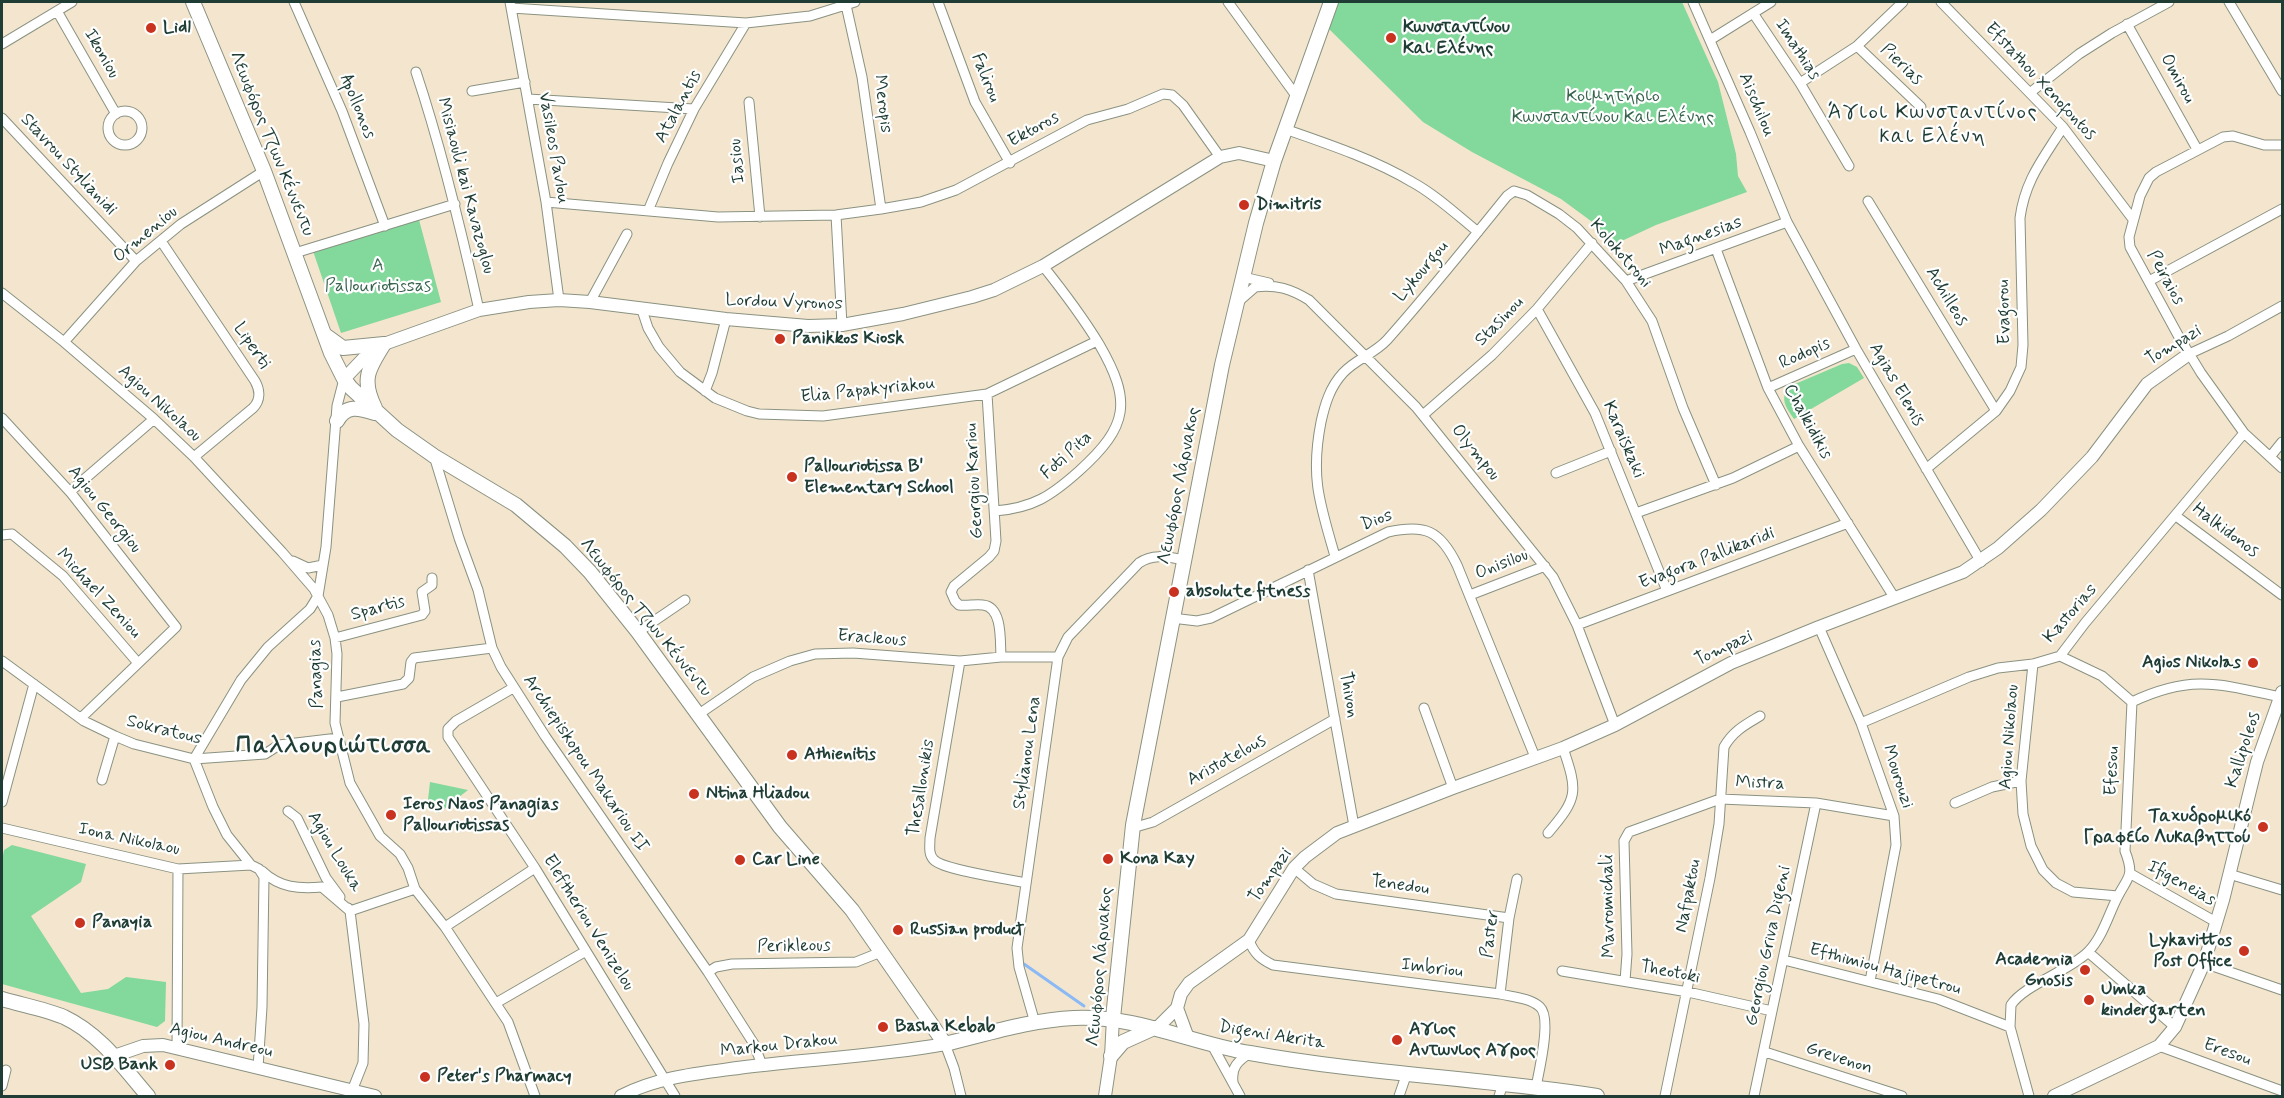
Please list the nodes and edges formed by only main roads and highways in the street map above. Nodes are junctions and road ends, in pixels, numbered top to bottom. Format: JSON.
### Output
{"nodes":[{"id":1,"x":193,"y":2,"type":"edge"},
{"id":2,"x":1331,"y":2,"type":"edge"},
{"id":3,"x":324,"y":333,"type":"junction"},
{"id":4,"x":377,"y":413,"type":"junction"},
{"id":5,"x":337,"y":421,"type":"road end"},
{"id":6,"x":2,"y":999,"type":"edge"},
{"id":7,"x":1113,"y":1018,"type":"junction"},
{"id":8,"x":1155,"y":1028,"type":"junction"},
{"id":9,"x":945,"y":1044,"type":"joint"},
{"id":10,"x":1111,"y":1056,"type":"road end"},
{"id":11,"x":1501,"y":1090,"type":"edge"},
{"id":12,"x":148,"y":1096,"type":"edge"},
{"id":13,"x":1597,"y":1096,"type":"edge"}],
"edges":[{"from":1,"to":3,"type":"main road","name":"Λεωφόρος Τζων Κέννεντυ"},
{"from":2,"to":7,"type":"main road","name":"Λεωφόρος Λάρνακος"},
{"from":3,"to":4,"type":"main road","name":"Λεωφόρος Τζων Κέννεντυ"},
{"from":3,"to":4,"type":"main road"},
{"from":4,"to":5,"type":"main road"},
{"from":4,"to":9,"type":"main road","name":"Λεωφόρος Τζων Κέννεντυ"},
{"from":6,"to":12,"type":"main road"},
{"from":7,"to":8,"type":"main road","name":"Digeni Akrita"},
{"from":7,"to":9,"type":"main road","name":"Digeni Akrita"},
{"from":8,"to":10,"type":"main road"},
{"from":8,"to":11,"type":"main road","name":"Digeni Akrita"},
{"from":11,"to":13,"type":"main road","name":"Digeni Akrita"}]}
